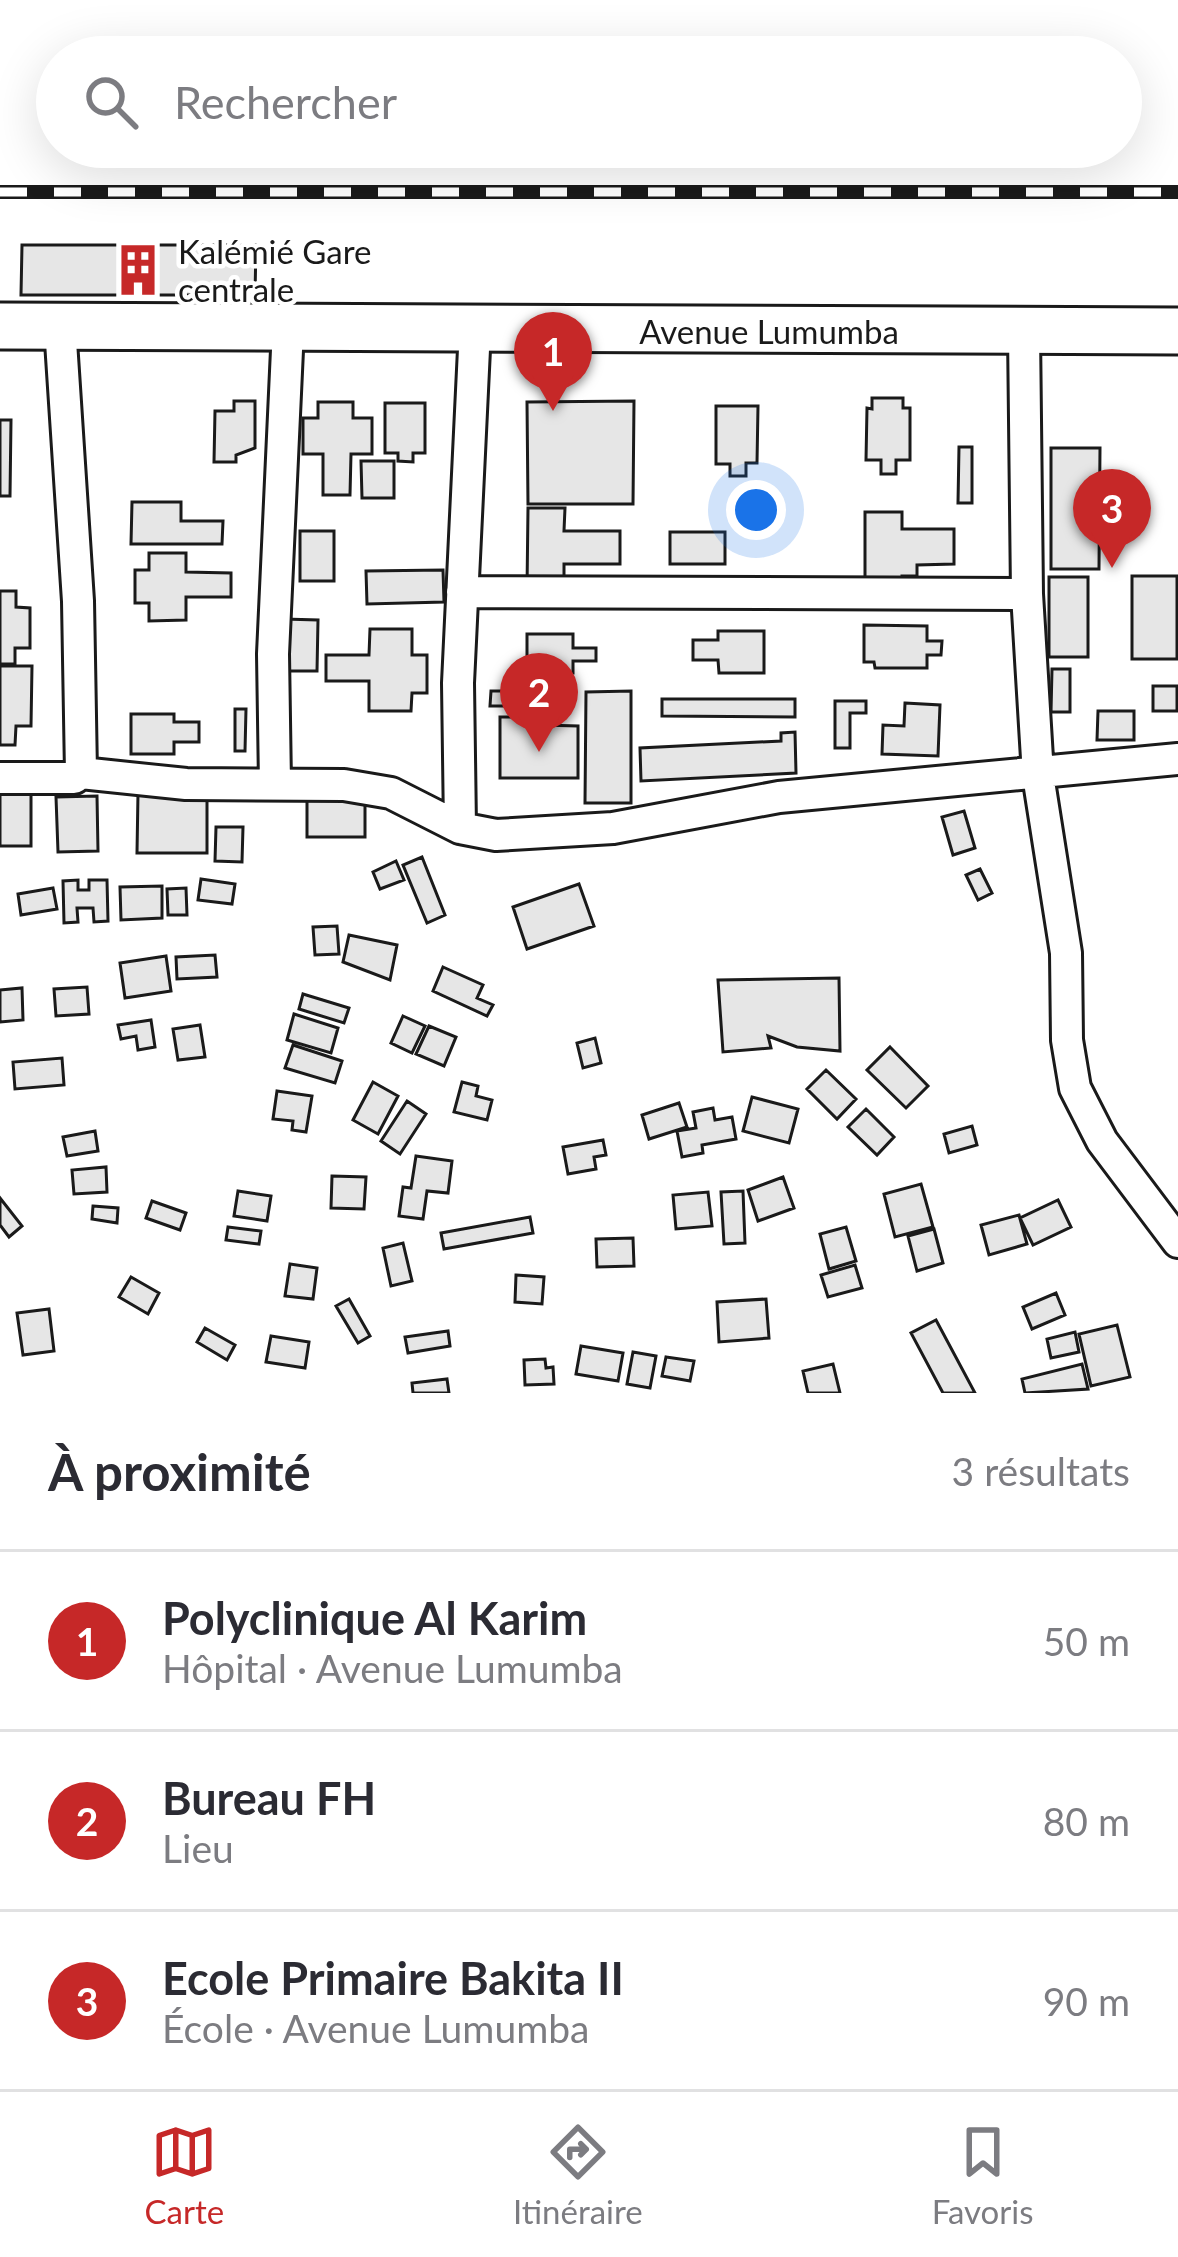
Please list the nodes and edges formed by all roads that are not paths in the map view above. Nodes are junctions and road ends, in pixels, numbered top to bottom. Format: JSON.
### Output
{"nodes":[{"id":1,"x":0,"y":326,"type":"edge"},
{"id":2,"x":60,"y":326,"type":"junction"},
{"id":3,"x":288,"y":328,"type":"junction"},
{"id":4,"x":475,"y":328,"type":"junction"},
{"id":5,"x":1178,"y":331,"type":"edge"},
{"id":6,"x":1024,"y":332,"type":"junction"},
{"id":7,"x":461,"y":592,"type":"junction"},
{"id":8,"x":1027,"y":594,"type":"junction"},
{"id":9,"x":1178,"y":759,"type":"edge"},
{"id":10,"x":81,"y":772,"type":"junction"},
{"id":11,"x":1038,"y":775,"type":"junction"},
{"id":12,"x":0,"y":778,"type":"edge"},
{"id":13,"x":274,"y":784,"type":"junction"},
{"id":14,"x":460,"y":828,"type":"junction"},
{"id":15,"x":1178,"y":1242,"type":"edge"}],
"edges":[{"from":1,"to":2,"type":"highway","name":"Avenue Lumumba"},
{"from":2,"to":3,"type":"highway","name":"Avenue Lumumba"},
{"from":2,"to":10,"type":"street"},
{"from":3,"to":4,"type":"highway","name":"Avenue Lumumba"},
{"from":3,"to":13,"type":"street"},
{"from":4,"to":6,"type":"highway","name":"Avenue Lumumba"},
{"from":4,"to":7,"type":"street"},
{"from":5,"to":6,"type":"highway","name":"Avenue Lumumba"},
{"from":6,"to":8,"type":"street"},
{"from":7,"to":8,"type":"street"},
{"from":7,"to":14,"type":"street"},
{"from":8,"to":11,"type":"street"},
{"from":9,"to":11,"type":"street"},
{"from":10,"to":12,"type":"street"},
{"from":10,"to":13,"type":"street"},
{"from":11,"to":14,"type":"street"},
{"from":11,"to":15,"type":"street"},
{"from":13,"to":14,"type":"street"}]}
